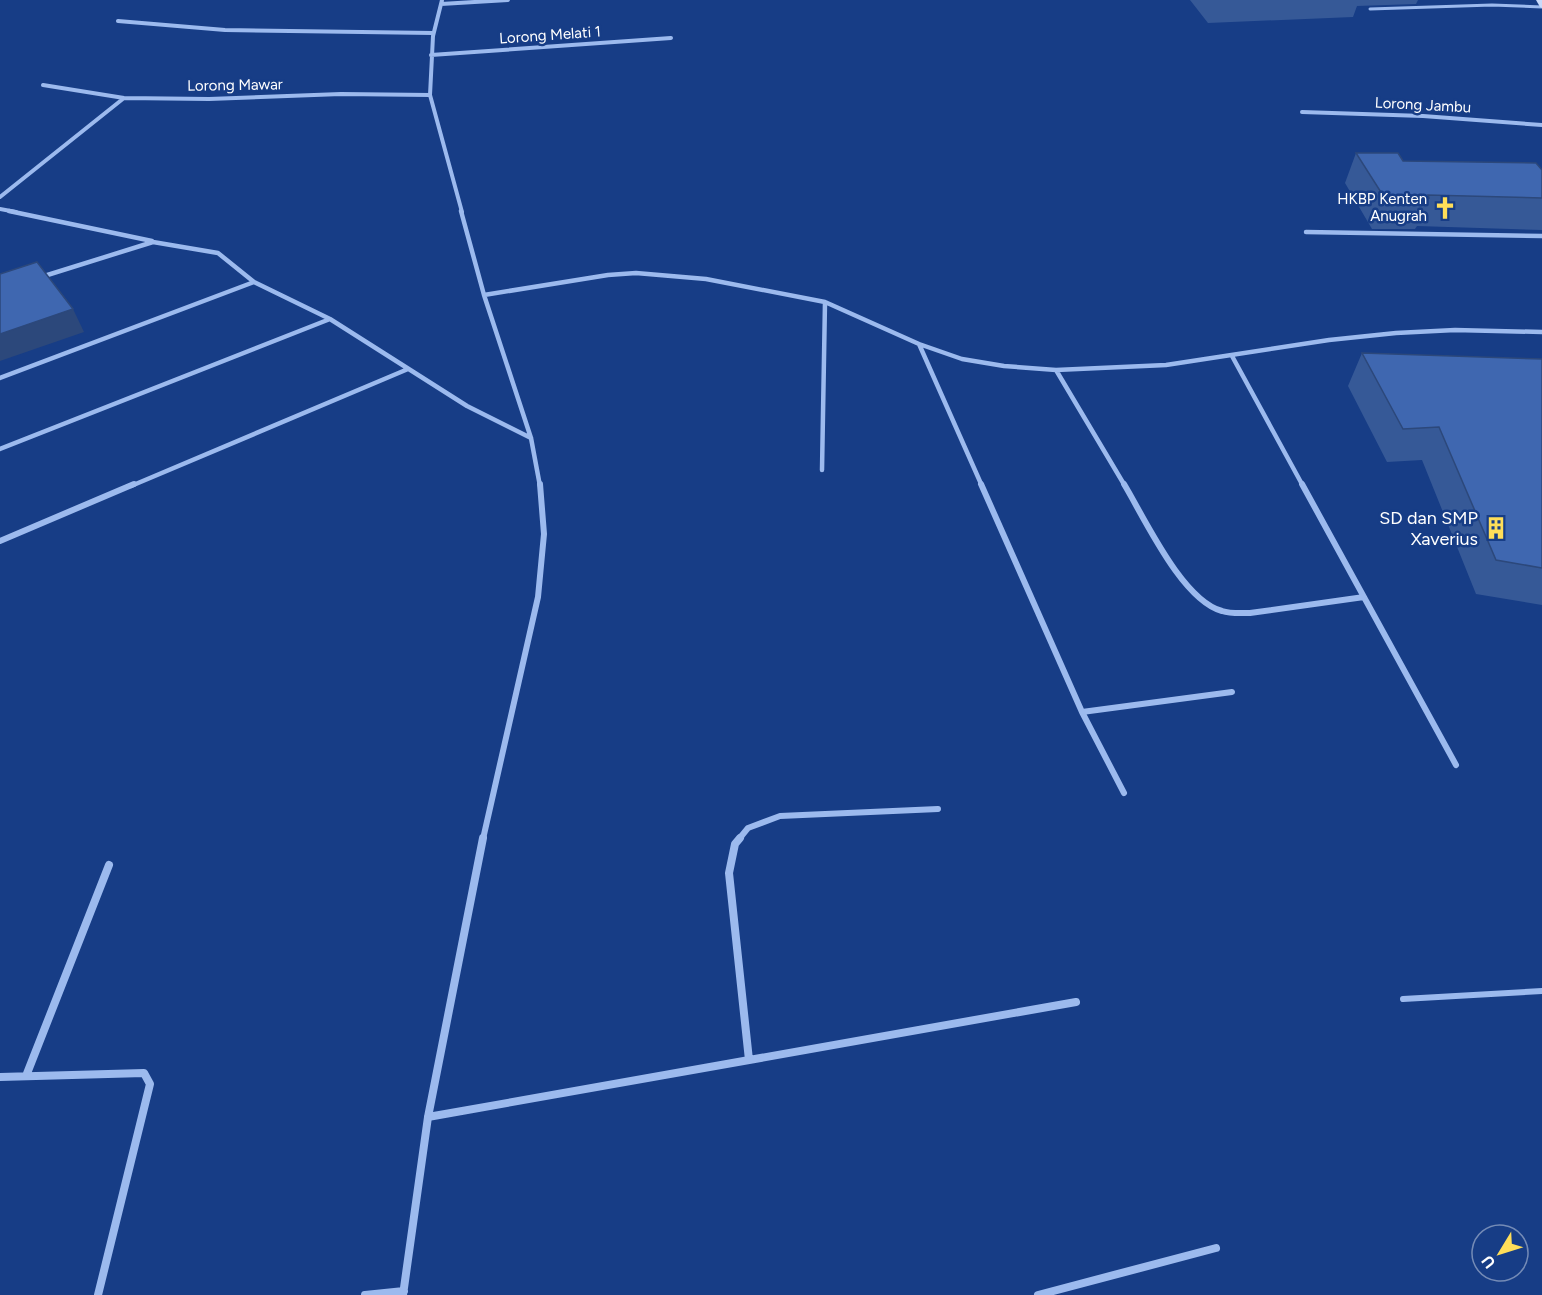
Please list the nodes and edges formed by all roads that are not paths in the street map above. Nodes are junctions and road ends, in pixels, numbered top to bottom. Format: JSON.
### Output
{"nodes":[{"id":1,"x":508,"y":0,"type":"edge"},
{"id":2,"x":1486,"y":0,"type":"edge"},
{"id":3,"x":1539,"y":0,"type":"edge"},
{"id":4,"x":442,"y":2,"type":"edge"},
{"id":5,"x":1492,"y":5,"type":"junction"},
{"id":6,"x":1542,"y":7,"type":"edge"},
{"id":7,"x":1370,"y":9,"type":"dead end"},
{"id":8,"x":118,"y":21,"type":"dead end"},
{"id":9,"x":434,"y":33,"type":"junction"},
{"id":10,"x":671,"y":38,"type":"dead end"},
{"id":11,"x":431,"y":56,"type":"junction"},
{"id":12,"x":43,"y":85,"type":"dead end"},
{"id":13,"x":430,"y":95,"type":"junction"},
{"id":14,"x":124,"y":98,"type":"junction"},
{"id":15,"x":1302,"y":112,"type":"dead end"},
{"id":16,"x":1542,"y":125,"type":"edge"},
{"id":17,"x":0,"y":197,"type":"edge"},
{"id":18,"x":0,"y":209,"type":"edge"},
{"id":19,"x":1306,"y":232,"type":"dead end"},
{"id":20,"x":1542,"y":236,"type":"edge"},
{"id":21,"x":153,"y":242,"type":"junction"},
{"id":22,"x":33,"y":280,"type":"edge"},
{"id":23,"x":254,"y":282,"type":"junction"},
{"id":24,"x":484,"y":295,"type":"junction"},
{"id":25,"x":825,"y":303,"type":"junction"},
{"id":26,"x":330,"y":318,"type":"junction"},
{"id":27,"x":1542,"y":332,"type":"edge"},
{"id":28,"x":919,"y":344,"type":"junction"},
{"id":29,"x":1232,"y":356,"type":"junction"},
{"id":30,"x":408,"y":369,"type":"junction"},
{"id":31,"x":1056,"y":370,"type":"junction"},
{"id":32,"x":0,"y":378,"type":"edge"},
{"id":33,"x":531,"y":438,"type":"junction"},
{"id":34,"x":0,"y":449,"type":"edge"},
{"id":35,"x":822,"y":470,"type":"dead end"},
{"id":36,"x":0,"y":541,"type":"edge"},
{"id":37,"x":1364,"y":597,"type":"junction"},
{"id":38,"x":1232,"y":692,"type":"dead end"},
{"id":39,"x":1082,"y":712,"type":"junction"},
{"id":40,"x":1456,"y":765,"type":"dead end"},
{"id":41,"x":1124,"y":793,"type":"dead end"},
{"id":42,"x":938,"y":809,"type":"dead end"},
{"id":43,"x":109,"y":865,"type":"dead end"},
{"id":44,"x":1542,"y":992,"type":"edge"},
{"id":45,"x":1403,"y":999,"type":"dead end"},
{"id":46,"x":1076,"y":1002,"type":"dead end"},
{"id":47,"x":749,"y":1060,"type":"junction"},
{"id":48,"x":26,"y":1076,"type":"junction"},
{"id":49,"x":0,"y":1077,"type":"edge"},
{"id":50,"x":428,"y":1117,"type":"junction"},
{"id":51,"x":1216,"y":1248,"type":"dead end"},
{"id":52,"x":404,"y":1293,"type":"edge"},
{"id":53,"x":98,"y":1295,"type":"edge"},
{"id":54,"x":365,"y":1295,"type":"edge"},
{"id":55,"x":1038,"y":1295,"type":"edge"}],
"edges":[{"from":1,"to":4,"type":"street"},
{"from":2,"to":5,"type":"lane"},
{"from":3,"to":6,"type":"street"},
{"from":4,"to":9,"type":"street"},
{"from":5,"to":6,"type":"lane"},
{"from":5,"to":7,"type":"lane"},
{"from":8,"to":9,"type":"street"},
{"from":9,"to":11,"type":"street"},
{"from":10,"to":11,"type":"street","name":"Lorong Melati 1"},
{"from":11,"to":13,"type":"street"},
{"from":12,"to":14,"type":"street","name":"Lorong Mawar"},
{"from":13,"to":14,"type":"street","name":"Lorong Mawar"},
{"from":13,"to":24,"type":"street"},
{"from":14,"to":17,"type":"street"},
{"from":15,"to":16,"type":"street","name":"Lorong Jambu"},
{"from":18,"to":21,"type":"street"},
{"from":19,"to":20,"type":"street"},
{"from":21,"to":22,"type":"street"},
{"from":21,"to":23,"type":"street"},
{"from":23,"to":26,"type":"street"},
{"from":23,"to":32,"type":"street"},
{"from":24,"to":25,"type":"street"},
{"from":24,"to":33,"type":"street"},
{"from":25,"to":28,"type":"street"},
{"from":25,"to":35,"type":"street"},
{"from":26,"to":30,"type":"street"},
{"from":26,"to":34,"type":"street"},
{"from":27,"to":29,"type":"street"},
{"from":28,"to":31,"type":"street"},
{"from":28,"to":39,"type":"street"},
{"from":29,"to":31,"type":"street"},
{"from":29,"to":37,"type":"street"},
{"from":30,"to":33,"type":"street"},
{"from":30,"to":36,"type":"street"},
{"from":31,"to":37,"type":"street"},
{"from":33,"to":50,"type":"street"},
{"from":37,"to":40,"type":"street"},
{"from":38,"to":39,"type":"street"},
{"from":39,"to":41,"type":"street"},
{"from":42,"to":47,"type":"street"},
{"from":43,"to":48,"type":"street"},
{"from":44,"to":45,"type":"lane"},
{"from":46,"to":47,"type":"street"},
{"from":47,"to":50,"type":"street"},
{"from":48,"to":49,"type":"street"},
{"from":48,"to":53,"type":"street"},
{"from":50,"to":52,"type":"street"},
{"from":51,"to":55,"type":"street"},
{"from":52,"to":54,"type":"street"}]}
